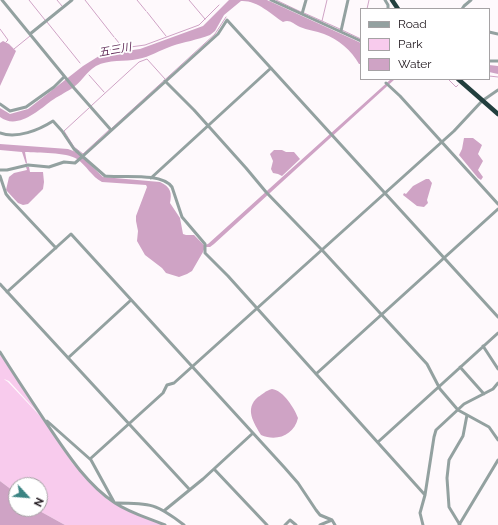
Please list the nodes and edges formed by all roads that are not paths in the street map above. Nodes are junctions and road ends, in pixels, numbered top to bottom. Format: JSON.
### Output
{"nodes":[{"id":1,"x":2,"y":0,"type":"edge"},
{"id":2,"x":72,"y":0,"type":"edge"},
{"id":3,"x":271,"y":0,"type":"edge"},
{"id":4,"x":306,"y":0,"type":"edge"},
{"id":5,"x":348,"y":0,"type":"edge"},
{"id":6,"x":471,"y":0,"type":"edge"},
{"id":7,"x":463,"y":8,"type":"edge"},
{"id":8,"x":302,"y":14,"type":"junction"},
{"id":9,"x":341,"y":31,"type":"junction"},
{"id":10,"x":30,"y":34,"type":"junction"},
{"id":11,"x":360,"y":40,"type":"edge"},
{"id":12,"x":271,"y":68,"type":"junction"},
{"id":13,"x":64,"y":77,"type":"junction"},
{"id":14,"x":459,"y":80,"type":"edge"},
{"id":15,"x":165,"y":81,"type":"junction"},
{"id":16,"x":387,"y":83,"type":"dead end"},
{"id":17,"x":498,"y":90,"type":"edge"},
{"id":18,"x":482,"y":101,"type":"junction"},
{"id":19,"x":0,"y":104,"type":"edge"},
{"id":20,"x":498,"y":114,"type":"edge"},
{"id":21,"x":208,"y":126,"type":"junction"},
{"id":22,"x":111,"y":130,"type":"junction"},
{"id":23,"x":0,"y":133,"type":"edge"},
{"id":24,"x":441,"y":142,"type":"junction"},
{"id":25,"x":83,"y":156,"type":"junction"},
{"id":26,"x":0,"y":170,"type":"edge"},
{"id":27,"x":0,"y":176,"type":"edge"},
{"id":28,"x":150,"y":178,"type":"junction"},
{"id":29,"x":385,"y":193,"type":"junction"},
{"id":30,"x":498,"y":204,"type":"edge"},
{"id":31,"x":498,"y":209,"type":"edge"},
{"id":32,"x":56,"y":248,"type":"junction"},
{"id":33,"x":322,"y":250,"type":"junction"},
{"id":34,"x":444,"y":258,"type":"junction"},
{"id":35,"x":0,"y":284,"type":"edge"},
{"id":36,"x":8,"y":292,"type":"junction"},
{"id":37,"x":131,"y":300,"type":"junction"},
{"id":38,"x":257,"y":309,"type":"junction"},
{"id":39,"x":381,"y":314,"type":"junction"},
{"id":40,"x":498,"y":317,"type":"edge"},
{"id":41,"x":498,"y":333,"type":"edge"},
{"id":42,"x":483,"y":346,"type":"junction"},
{"id":43,"x":0,"y":352,"type":"edge"},
{"id":44,"x":68,"y":358,"type":"junction"},
{"id":45,"x":193,"y":366,"type":"junction"},
{"id":46,"x":460,"y":367,"type":"junction"},
{"id":47,"x":498,"y":369,"type":"edge"},
{"id":48,"x":316,"y":374,"type":"junction"},
{"id":49,"x":498,"y":384,"type":"edge"},
{"id":50,"x":438,"y":387,"type":"junction"},
{"id":51,"x":484,"y":394,"type":"junction"},
{"id":52,"x":458,"y":410,"type":"junction"},
{"id":53,"x":467,"y":415,"type":"junction"},
{"id":54,"x":42,"y":417,"type":"junction"},
{"id":55,"x":128,"y":424,"type":"junction"},
{"id":56,"x":253,"y":433,"type":"junction"},
{"id":57,"x":498,"y":440,"type":"edge"},
{"id":58,"x":378,"y":442,"type":"junction"},
{"id":59,"x":90,"y":460,"type":"junction"},
{"id":60,"x":498,"y":460,"type":"edge"},
{"id":61,"x":214,"y":469,"type":"junction"},
{"id":62,"x":190,"y":490,"type":"junction"},
{"id":63,"x":425,"y":495,"type":"junction"},
{"id":64,"x":115,"y":503,"type":"junction"},
{"id":65,"x":165,"y":510,"type":"junction"},
{"id":66,"x":332,"y":520,"type":"junction"},
{"id":67,"x":165,"y":525,"type":"edge"},
{"id":68,"x":184,"y":525,"type":"edge"},
{"id":69,"x":265,"y":525,"type":"edge"},
{"id":70,"x":285,"y":525,"type":"edge"},
{"id":71,"x":296,"y":525,"type":"edge"},
{"id":72,"x":320,"y":525,"type":"edge"},
{"id":73,"x":335,"y":525,"type":"edge"},
{"id":74,"x":423,"y":525,"type":"edge"},
{"id":75,"x":460,"y":525,"type":"edge"}],
"edges":[{"from":1,"to":10,"type":"street"},
{"from":2,"to":10,"type":"street"},
{"from":3,"to":8,"type":"street"},
{"from":4,"to":8,"type":"street"},
{"from":5,"to":9,"type":"street"},
{"from":6,"to":7,"type":"street"},
{"from":8,"to":9,"type":"street"},
{"from":9,"to":11,"type":"street"},
{"from":10,"to":13,"type":"street"},
{"from":12,"to":15,"type":"street"},
{"from":12,"to":21,"type":"street"},
{"from":12,"to":29,"type":"street"},
{"from":13,"to":19,"type":"street"},
{"from":13,"to":22,"type":"street"},
{"from":14,"to":18,"type":"highway"},
{"from":15,"to":21,"type":"street"},
{"from":15,"to":22,"type":"street"},
{"from":16,"to":24,"type":"street"},
{"from":17,"to":18,"type":"street"},
{"from":18,"to":20,"type":"highway"},
{"from":18,"to":24,"type":"street"},
{"from":21,"to":28,"type":"street"},
{"from":21,"to":33,"type":"street"},
{"from":22,"to":25,"type":"street"},
{"from":23,"to":25,"type":"street"},
{"from":24,"to":29,"type":"street"},
{"from":24,"to":30,"type":"street"},
{"from":25,"to":26,"type":"street"},
{"from":25,"to":28,"type":"street"},
{"from":27,"to":32,"type":"street"},
{"from":28,"to":38,"type":"street"},
{"from":29,"to":33,"type":"street"},
{"from":29,"to":34,"type":"street"},
{"from":31,"to":34,"type":"street"},
{"from":32,"to":36,"type":"street"},
{"from":32,"to":37,"type":"street"},
{"from":33,"to":38,"type":"street"},
{"from":33,"to":39,"type":"street"},
{"from":34,"to":39,"type":"street"},
{"from":34,"to":40,"type":"street"},
{"from":35,"to":36,"type":"street"},
{"from":36,"to":44,"type":"street"},
{"from":37,"to":44,"type":"street"},
{"from":37,"to":45,"type":"street"},
{"from":38,"to":45,"type":"street"},
{"from":38,"to":48,"type":"street"},
{"from":39,"to":48,"type":"street"},
{"from":39,"to":50,"type":"street"},
{"from":41,"to":42,"type":"street"},
{"from":42,"to":46,"type":"street"},
{"from":42,"to":47,"type":"street"},
{"from":43,"to":54,"type":"street"},
{"from":44,"to":55,"type":"street"},
{"from":45,"to":55,"type":"street"},
{"from":45,"to":56,"type":"street"},
{"from":46,"to":50,"type":"street"},
{"from":46,"to":51,"type":"street"},
{"from":48,"to":58,"type":"street"},
{"from":49,"to":51,"type":"street"},
{"from":50,"to":52,"type":"street"},
{"from":50,"to":58,"type":"street"},
{"from":51,"to":52,"type":"street"},
{"from":52,"to":53,"type":"street"},
{"from":52,"to":63,"type":"street"},
{"from":53,"to":57,"type":"street"},
{"from":53,"to":75,"type":"street"},
{"from":54,"to":59,"type":"street"},
{"from":54,"to":64,"type":"street"},
{"from":55,"to":59,"type":"street"},
{"from":55,"to":62,"type":"street"},
{"from":56,"to":61,"type":"street"},
{"from":56,"to":66,"type":"street"},
{"from":58,"to":63,"type":"street"},
{"from":59,"to":64,"type":"street"},
{"from":60,"to":75,"type":"street"},
{"from":61,"to":62,"type":"street"},
{"from":61,"to":69,"type":"street"},
{"from":62,"to":65,"type":"street"},
{"from":63,"to":74,"type":"street"},
{"from":64,"to":65,"type":"street"},
{"from":64,"to":67,"type":"street"},
{"from":65,"to":68,"type":"street"},
{"from":66,"to":72,"type":"street"},
{"from":66,"to":73,"type":"street"},
{"from":70,"to":71,"type":"street"}]}
